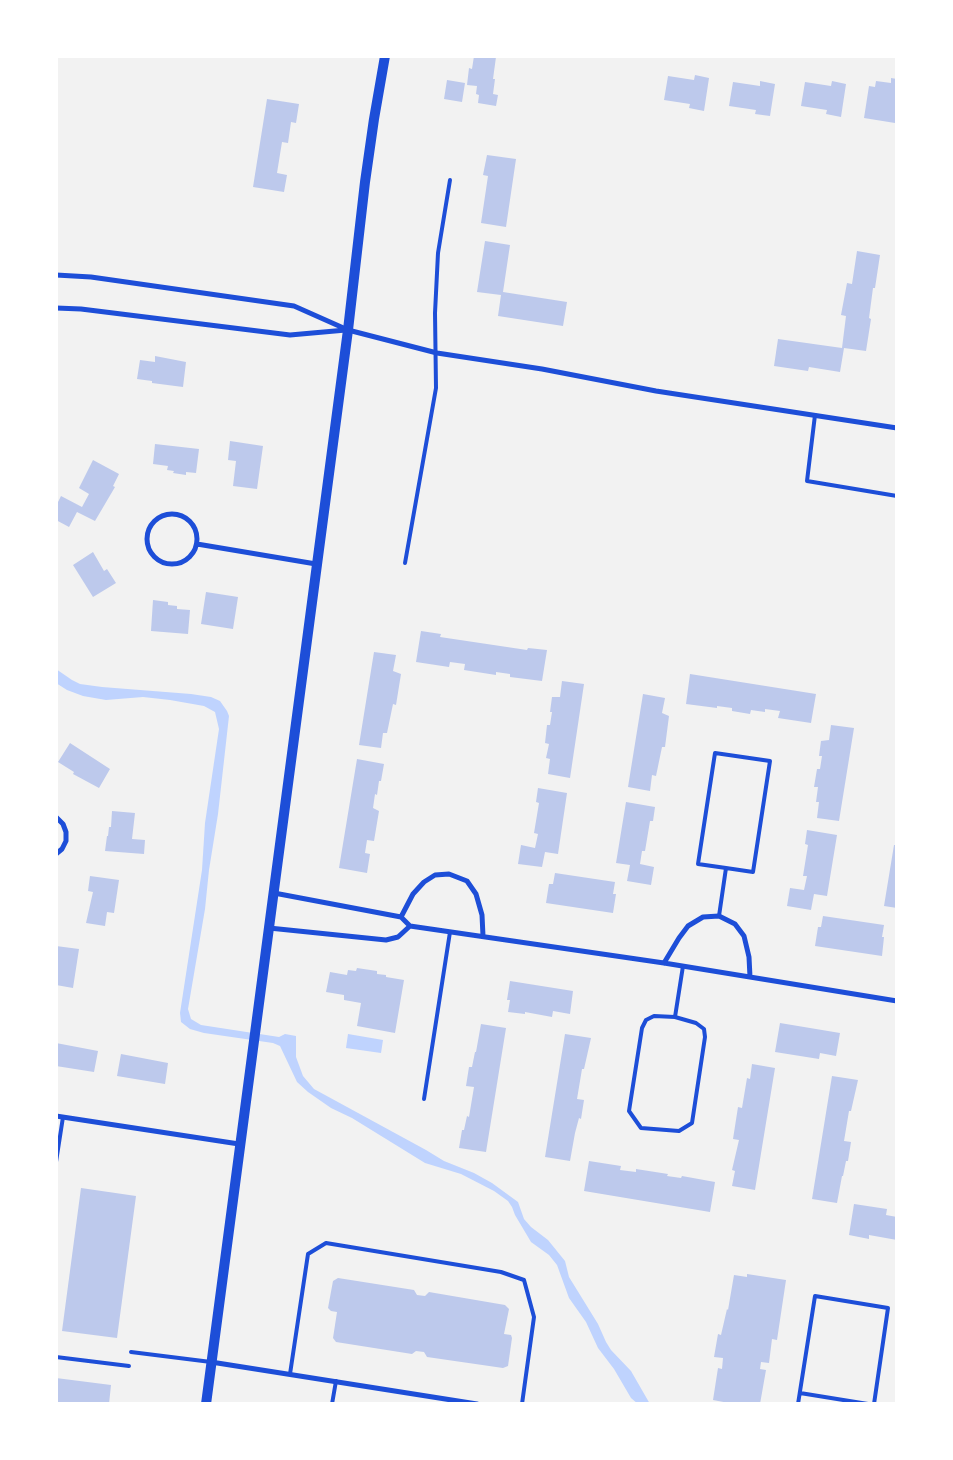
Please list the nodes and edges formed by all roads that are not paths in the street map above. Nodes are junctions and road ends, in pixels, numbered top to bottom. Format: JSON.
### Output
{"nodes":[{"id":1,"x":385,"y":56,"type":"edge"},
{"id":2,"x":450,"y":180,"type":"dead end"},
{"id":3,"x":56,"y":275,"type":"edge"},
{"id":4,"x":56,"y":308,"type":"edge"},
{"id":5,"x":348,"y":330,"type":"junction"},
{"id":6,"x":437,"y":353,"type":"junction"},
{"id":7,"x":815,"y":414,"type":"junction"},
{"id":8,"x":897,"y":428,"type":"edge"},
{"id":9,"x":897,"y":496,"type":"edge"},
{"id":10,"x":197,"y":544,"type":"junction"},
{"id":11,"x":405,"y":563,"type":"dead end"},
{"id":12,"x":316,"y":564,"type":"junction"},
{"id":13,"x":56,"y":817,"type":"edge"},
{"id":14,"x":56,"y":854,"type":"edge"},
{"id":15,"x":726,"y":868,"type":"junction"},
{"id":16,"x":273,"y":893,"type":"junction"},
{"id":17,"x":719,"y":916,"type":"junction"},
{"id":18,"x":401,"y":917,"type":"junction"},
{"id":19,"x":410,"y":926,"type":"junction"},
{"id":20,"x":269,"y":928,"type":"junction"},
{"id":21,"x":450,"y":932,"type":"junction"},
{"id":22,"x":483,"y":936,"type":"junction"},
{"id":23,"x":664,"y":963,"type":"junction"},
{"id":24,"x":683,"y":966,"type":"junction"},
{"id":25,"x":750,"y":977,"type":"junction"},
{"id":26,"x":897,"y":1001,"type":"edge"},
{"id":27,"x":675,"y":1017,"type":"junction"},
{"id":28,"x":424,"y":1099,"type":"dead end"},
{"id":29,"x":56,"y":1116,"type":"edge"},
{"id":30,"x":64,"y":1117,"type":"junction"},
{"id":31,"x":239,"y":1144,"type":"junction"},
{"id":32,"x":56,"y":1162,"type":"edge"},
{"id":33,"x":131,"y":1352,"type":"dead end"},
{"id":34,"x":56,"y":1357,"type":"edge"},
{"id":35,"x":212,"y":1362,"type":"junction"},
{"id":36,"x":129,"y":1366,"type":"dead end"},
{"id":37,"x":290,"y":1374,"type":"junction"},
{"id":38,"x":336,"y":1381,"type":"junction"},
{"id":39,"x":800,"y":1393,"type":"junction"},
{"id":40,"x":206,"y":1404,"type":"edge"},
{"id":41,"x":332,"y":1404,"type":"edge"},
{"id":42,"x":477,"y":1404,"type":"edge"},
{"id":43,"x":522,"y":1404,"type":"edge"},
{"id":44,"x":798,"y":1404,"type":"edge"},
{"id":45,"x":868,"y":1404,"type":"edge"},
{"id":46,"x":874,"y":1404,"type":"edge"}],
"edges":[{"from":1,"to":5,"type":"main road"},
{"from":2,"to":6,"type":"lane"},
{"from":3,"to":5,"type":"street"},
{"from":4,"to":5,"type":"street"},
{"from":5,"to":6,"type":"street"},
{"from":5,"to":12,"type":"main road"},
{"from":6,"to":7,"type":"street"},
{"from":6,"to":11,"type":"lane"},
{"from":7,"to":8,"type":"street"},
{"from":7,"to":9,"type":"lane"},
{"from":10,"to":10,"type":"street"},
{"from":10,"to":12,"type":"street"},
{"from":12,"to":16,"type":"main road"},
{"from":13,"to":14,"type":"street"},
{"from":15,"to":15,"type":"lane"},
{"from":15,"to":17,"type":"lane"},
{"from":16,"to":18,"type":"street"},
{"from":16,"to":20,"type":"main road"},
{"from":17,"to":23,"type":"street"},
{"from":17,"to":25,"type":"street"},
{"from":18,"to":19,"type":"street"},
{"from":18,"to":22,"type":"street"},
{"from":19,"to":20,"type":"street"},
{"from":19,"to":21,"type":"street"},
{"from":20,"to":31,"type":"main road"},
{"from":21,"to":22,"type":"street"},
{"from":21,"to":28,"type":"lane"},
{"from":22,"to":23,"type":"street"},
{"from":23,"to":24,"type":"street"},
{"from":24,"to":25,"type":"street"},
{"from":24,"to":27,"type":"lane"},
{"from":25,"to":26,"type":"street"},
{"from":27,"to":27,"type":"lane"},
{"from":29,"to":30,"type":"street"},
{"from":30,"to":31,"type":"street"},
{"from":30,"to":32,"type":"lane"},
{"from":31,"to":35,"type":"main road"},
{"from":33,"to":35,"type":"lane"},
{"from":34,"to":36,"type":"lane"},
{"from":35,"to":37,"type":"street"},
{"from":35,"to":40,"type":"main road"},
{"from":37,"to":38,"type":"street"},
{"from":37,"to":43,"type":"lane"},
{"from":38,"to":41,"type":"lane"},
{"from":38,"to":42,"type":"street"},
{"from":39,"to":44,"type":"lane"},
{"from":39,"to":45,"type":"lane"},
{"from":39,"to":46,"type":"lane"}]}
